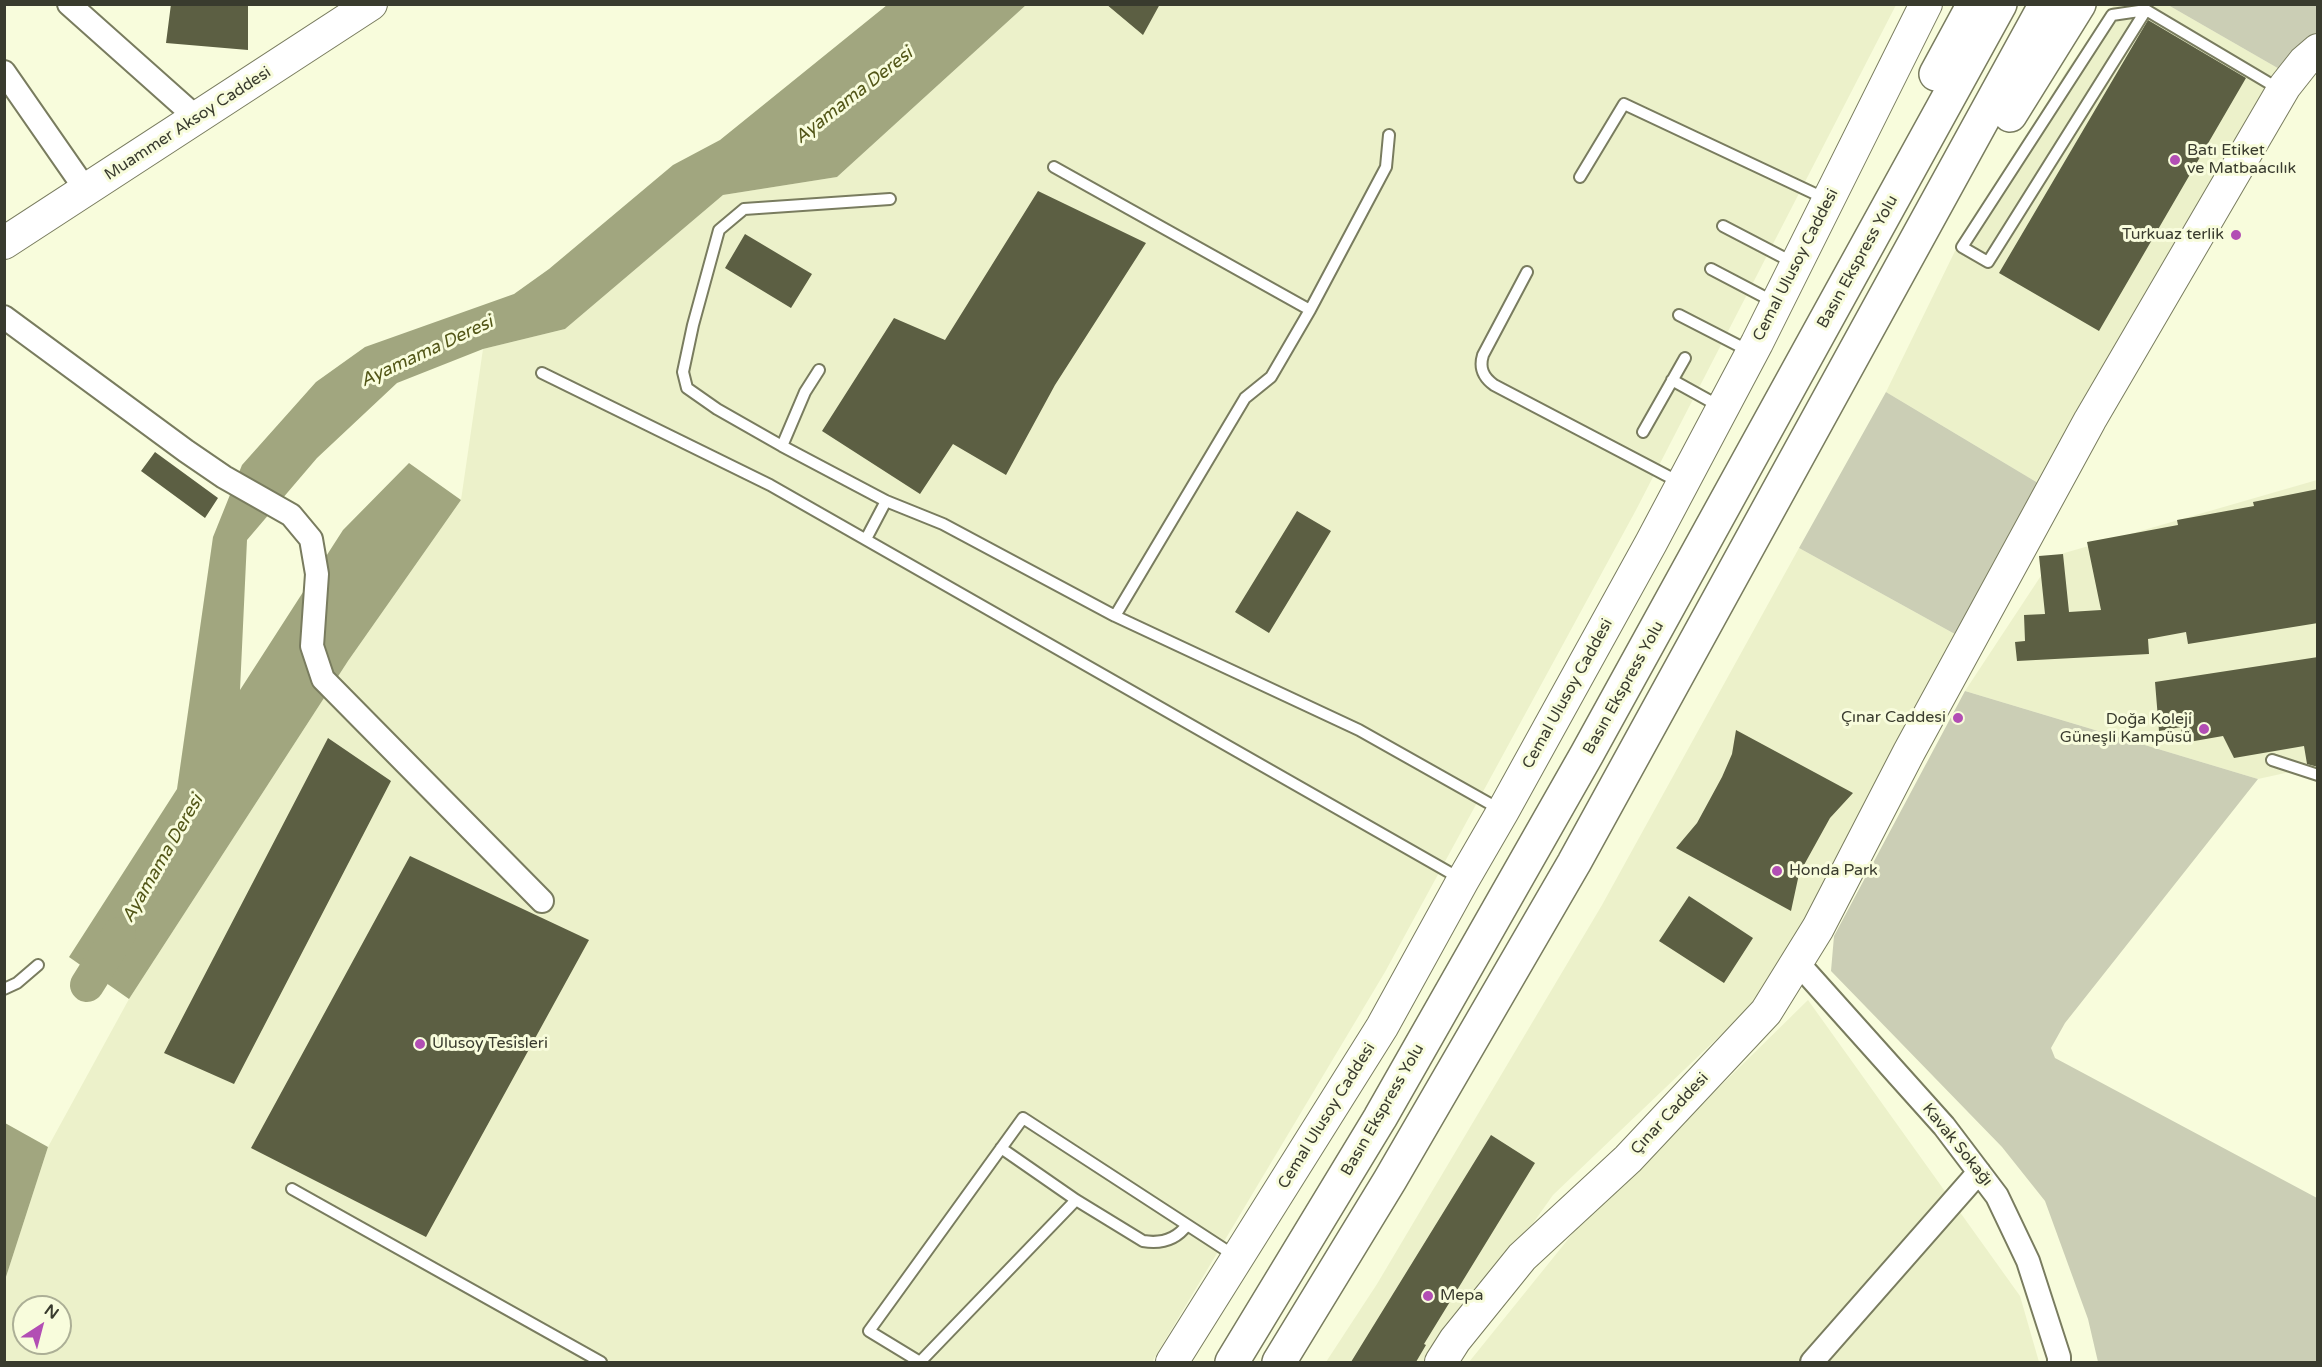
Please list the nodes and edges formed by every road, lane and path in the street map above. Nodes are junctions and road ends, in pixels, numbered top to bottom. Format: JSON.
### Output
{"nodes":[{"id":1,"x":69,"y":4,"type":"edge"},
{"id":2,"x":371,"y":4,"type":"edge"},
{"id":3,"x":1926,"y":4,"type":"edge"},
{"id":4,"x":1974,"y":4,"type":"edge"},
{"id":5,"x":2000,"y":4,"type":"edge"},
{"id":6,"x":2046,"y":4,"type":"edge"},
{"id":7,"x":2079,"y":4,"type":"edge"},
{"id":8,"x":2091,"y":4,"type":"edge"},
{"id":9,"x":2146,"y":10,"type":"junction"},
{"id":10,"x":2318,"y":50,"type":"edge"},
{"id":11,"x":4,"y":72,"type":"edge"},
{"id":12,"x":2318,"y":74,"type":"edge"},
{"id":13,"x":2284,"y":89,"type":"junction"},
{"id":14,"x":2023,"y":92,"type":"junction"},
{"id":15,"x":198,"y":118,"type":"junction"},
{"id":16,"x":1389,"y":135,"type":"dead end"},
{"id":17,"x":1054,"y":167,"type":"dead end"},
{"id":18,"x":1581,"y":177,"type":"dead end"},
{"id":19,"x":86,"y":190,"type":"junction"},
{"id":20,"x":890,"y":200,"type":"dead end"},
{"id":21,"x":1829,"y":201,"type":"junction"},
{"id":22,"x":1723,"y":226,"type":"dead end"},
{"id":23,"x":4,"y":243,"type":"edge"},
{"id":24,"x":1797,"y":264,"type":"junction"},
{"id":25,"x":1711,"y":269,"type":"dead end"},
{"id":26,"x":1527,"y":272,"type":"dead end"},
{"id":27,"x":1847,"y":281,"type":"junction"},
{"id":28,"x":1777,"y":303,"type":"junction"},
{"id":29,"x":1310,"y":310,"type":"junction"},
{"id":30,"x":1679,"y":315,"type":"dead end"},
{"id":31,"x":4,"y":317,"type":"edge"},
{"id":32,"x":1752,"y":352,"type":"junction"},
{"id":33,"x":1685,"y":358,"type":"dead end"},
{"id":34,"x":819,"y":370,"type":"dead end"},
{"id":35,"x":542,"y":373,"type":"dead end"},
{"id":36,"x":1843,"y":376,"type":"junction"},
{"id":37,"x":1672,"y":380,"type":"junction"},
{"id":38,"x":1722,"y":408,"type":"junction"},
{"id":39,"x":1643,"y":432,"type":"dead end"},
{"id":40,"x":782,"y":446,"type":"junction"},
{"id":41,"x":1683,"y":483,"type":"junction"},
{"id":42,"x":886,"y":501,"type":"junction"},
{"id":43,"x":866,"y":539,"type":"junction"},
{"id":44,"x":1115,"y":616,"type":"junction"},
{"id":45,"x":2272,"y":760,"type":"dead end"},
{"id":46,"x":2318,"y":775,"type":"edge"},
{"id":47,"x":1503,"y":812,"type":"junction"},
{"id":48,"x":1463,"y":880,"type":"junction"},
{"id":49,"x":542,"y":900,"type":"dead end"},
{"id":50,"x":1797,"y":962,"type":"junction"},
{"id":51,"x":38,"y":965,"type":"dead end"},
{"id":52,"x":4,"y":989,"type":"edge"},
{"id":53,"x":1001,"y":1148,"type":"junction"},
{"id":54,"x":1979,"y":1172,"type":"junction"},
{"id":55,"x":292,"y":1189,"type":"dead end"},
{"id":56,"x":1076,"y":1200,"type":"junction"},
{"id":57,"x":1187,"y":1224,"type":"junction"},
{"id":58,"x":1239,"y":1258,"type":"junction"},
{"id":59,"x":601,"y":1362,"type":"edge"},
{"id":60,"x":1173,"y":1362,"type":"edge"},
{"id":61,"x":1232,"y":1362,"type":"edge"},
{"id":62,"x":1279,"y":1362,"type":"edge"},
{"id":63,"x":1441,"y":1362,"type":"edge"},
{"id":64,"x":1812,"y":1362,"type":"edge"},
{"id":65,"x":2059,"y":1362,"type":"edge"}],
"edges":[{"from":1,"to":15,"type":"street"},
{"from":2,"to":15,"type":"main road","name":"Muammer Aksoy Caddesi"},
{"from":3,"to":21,"type":"main road","name":"Cemal Ulusoy Caddesi"},
{"from":4,"to":27,"type":"highway"},
{"from":5,"to":27,"type":"highway","name":"Basın Ekspress Yolu"},
{"from":6,"to":36,"type":"highway"},
{"from":7,"to":14,"type":"highway"},
{"from":8,"to":14,"type":"highway"},
{"from":9,"to":9,"type":"lane"},
{"from":9,"to":13,"type":"lane"},
{"from":10,"to":13,"type":"main road","name":"Çınar Caddesi"},
{"from":11,"to":19,"type":"street"},
{"from":12,"to":13,"type":"main road"},
{"from":13,"to":50,"type":"main road","name":"Çınar Caddesi"},
{"from":14,"to":36,"type":"highway"},
{"from":15,"to":19,"type":"main road","name":"Muammer Aksoy Caddesi"},
{"from":16,"to":29,"type":"lane"},
{"from":17,"to":29,"type":"lane"},
{"from":18,"to":21,"type":"lane"},
{"from":19,"to":23,"type":"main road","name":"Muammer Aksoy Caddesi"},
{"from":20,"to":40,"type":"lane"},
{"from":21,"to":24,"type":"main road","name":"Cemal Ulusoy Caddesi"},
{"from":22,"to":24,"type":"lane"},
{"from":24,"to":28,"type":"main road","name":"Cemal Ulusoy Caddesi"},
{"from":25,"to":28,"type":"lane"},
{"from":26,"to":41,"type":"lane"},
{"from":27,"to":61,"type":"highway","name":"Basın Ekspress Yolu"},
{"from":28,"to":32,"type":"main road","name":"Cemal Ulusoy Caddesi"},
{"from":29,"to":44,"type":"lane"},
{"from":30,"to":32,"type":"lane"},
{"from":31,"to":49,"type":"street"},
{"from":32,"to":38,"type":"main road","name":"Cemal Ulusoy Caddesi"},
{"from":33,"to":37,"type":"lane"},
{"from":34,"to":40,"type":"lane"},
{"from":35,"to":43,"type":"lane"},
{"from":36,"to":62,"type":"highway"},
{"from":37,"to":38,"type":"lane"},
{"from":37,"to":39,"type":"lane"},
{"from":38,"to":41,"type":"main road","name":"Cemal Ulusoy Caddesi"},
{"from":40,"to":42,"type":"lane"},
{"from":41,"to":47,"type":"main road","name":"Cemal Ulusoy Caddesi"},
{"from":42,"to":43,"type":"lane"},
{"from":42,"to":44,"type":"lane"},
{"from":43,"to":48,"type":"lane"},
{"from":44,"to":47,"type":"lane"},
{"from":45,"to":46,"type":"lane"},
{"from":47,"to":48,"type":"main road","name":"Cemal Ulusoy Caddesi"},
{"from":48,"to":58,"type":"main road","name":"Cemal Ulusoy Caddesi"},
{"from":50,"to":54,"type":"street","name":"Kavak Sokağı"},
{"from":50,"to":63,"type":"main road","name":"Çınar Caddesi"},
{"from":51,"to":52,"type":"lane"},
{"from":53,"to":56,"type":"lane"},
{"from":53,"to":56,"type":"lane"},
{"from":53,"to":57,"type":"lane"},
{"from":54,"to":64,"type":"street"},
{"from":54,"to":65,"type":"street","name":"Kavak Sokağı"},
{"from":55,"to":59,"type":"lane"},
{"from":56,"to":57,"type":"lane"},
{"from":57,"to":58,"type":"lane"},
{"from":58,"to":60,"type":"main road","name":"Cemal Ulusoy Caddesi"}]}
